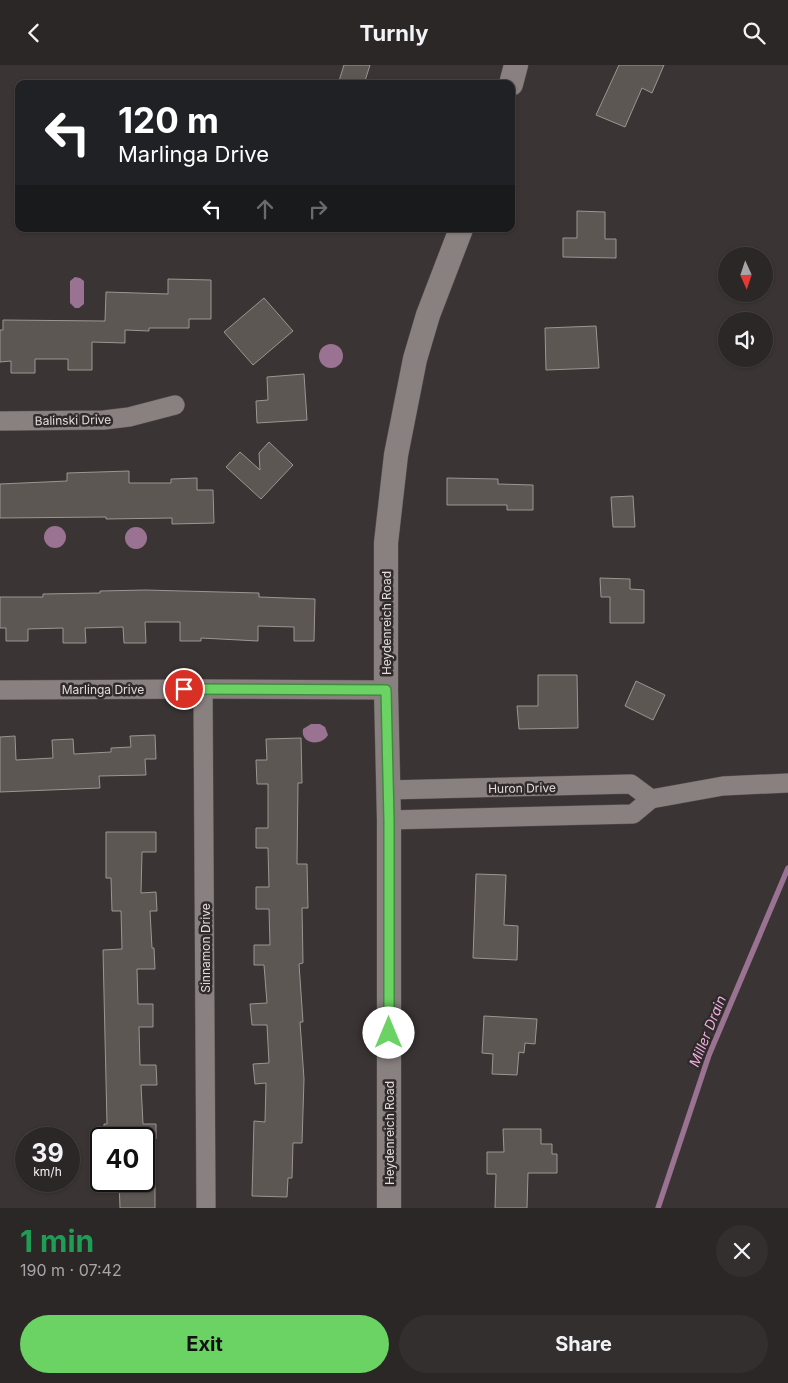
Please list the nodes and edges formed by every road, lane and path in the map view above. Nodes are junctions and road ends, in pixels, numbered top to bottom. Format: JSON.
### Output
{"nodes":[{"id":1,"x":516,"y":65,"type":"edge"},
{"id":2,"x":512,"y":80,"type":"edge"},
{"id":3,"x":460,"y":232,"type":"edge"},
{"id":4,"x":175,"y":405,"type":"dead end"},
{"id":5,"x":0,"y":421,"type":"edge"},
{"id":6,"x":0,"y":689,"type":"edge"},
{"id":7,"x":203,"y":689,"type":"junction"},
{"id":8,"x":386,"y":690,"type":"junction"},
{"id":9,"x":788,"y":783,"type":"edge"},
{"id":10,"x":559,"y":787,"type":"junction"},
{"id":11,"x":388,"y":790,"type":"junction"},
{"id":12,"x":651,"y":799,"type":"junction"},
{"id":13,"x":560,"y":816,"type":"junction"},
{"id":14,"x":389,"y":820,"type":"junction"},
{"id":15,"x":206,"y":1208,"type":"edge"},
{"id":16,"x":389,"y":1208,"type":"edge"}],
"edges":[{"from":1,"to":2,"type":"street"},
{"from":3,"to":8,"type":"street","name":"Heydenreich Road"},
{"from":4,"to":5,"type":"street","name":"Balinski Drive"},
{"from":6,"to":7,"type":"street","name":"Marlinga Drive"},
{"from":7,"to":8,"type":"street","name":"Marlinga Drive"},
{"from":7,"to":15,"type":"street","name":"Sinnamon Drive"},
{"from":8,"to":11,"type":"street","name":"Heydenreich Road"},
{"from":9,"to":12,"type":"street"},
{"from":10,"to":11,"type":"street","name":"Huron Drive"},
{"from":10,"to":12,"type":"street","name":"Huron Drive"},
{"from":10,"to":13,"type":"street"},
{"from":11,"to":14,"type":"street","name":"Heydenreich Road"},
{"from":12,"to":13,"type":"street"},
{"from":13,"to":14,"type":"street"},
{"from":14,"to":16,"type":"street","name":"Heydenreich Road"}]}
